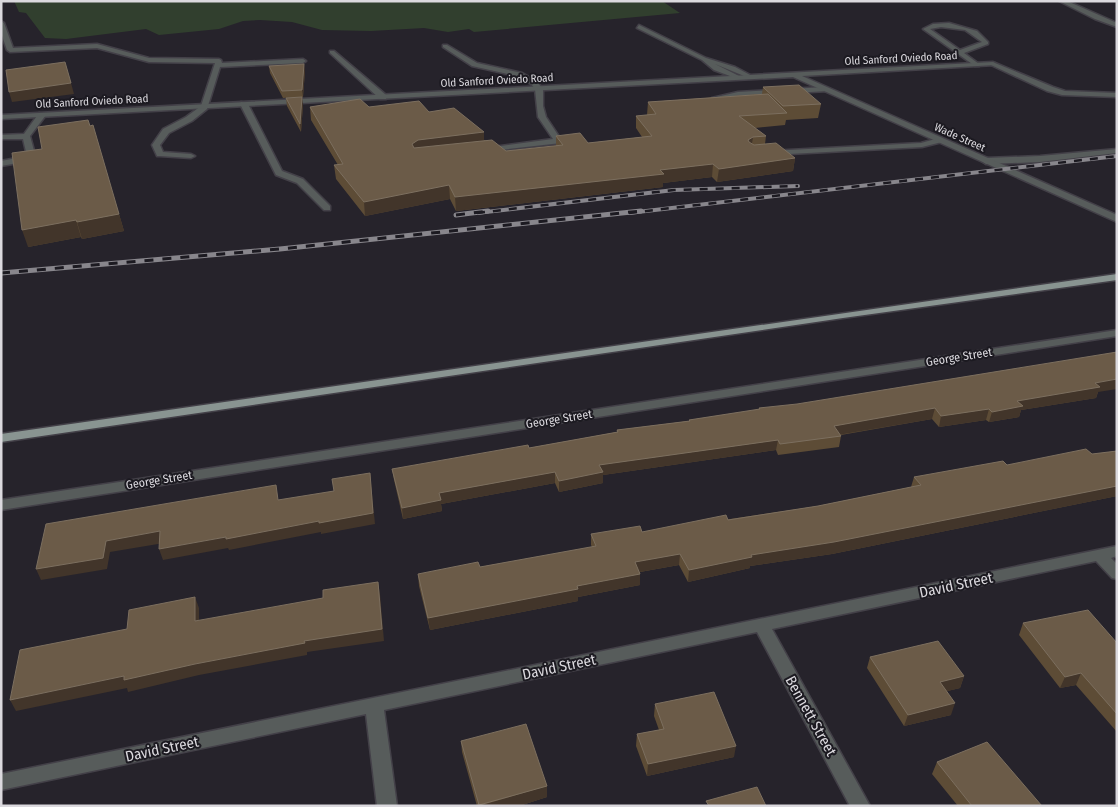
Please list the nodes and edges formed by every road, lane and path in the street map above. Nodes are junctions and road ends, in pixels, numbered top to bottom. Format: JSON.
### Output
{"nodes":[{"id":1,"x":1062,"y":1,"type":"edge"},
{"id":2,"x":1,"y":23,"type":"edge"},
{"id":3,"x":1117,"y":24,"type":"edge"},
{"id":4,"x":639,"y":27,"type":"dead end"},
{"id":5,"x":445,"y":46,"type":"dead end"},
{"id":6,"x":1,"y":50,"type":"edge"},
{"id":7,"x":10,"y":50,"type":"junction"},
{"id":8,"x":332,"y":52,"type":"dead end"},
{"id":9,"x":959,"y":52,"type":"junction"},
{"id":10,"x":704,"y":59,"type":"junction"},
{"id":11,"x":303,"y":61,"type":"dead end"},
{"id":12,"x":218,"y":65,"type":"junction"},
{"id":13,"x":977,"y":65,"type":"junction"},
{"id":14,"x":794,"y":75,"type":"junction"},
{"id":15,"x":751,"y":77,"type":"junction"},
{"id":16,"x":740,"y":78,"type":"junction"},
{"id":17,"x":825,"y":88,"type":"junction"},
{"id":18,"x":539,"y":89,"type":"junction"},
{"id":19,"x":1117,"y":95,"type":"edge"},
{"id":20,"x":383,"y":97,"type":"junction"},
{"id":21,"x":716,"y":98,"type":"edge"},
{"id":22,"x":244,"y":104,"type":"junction"},
{"id":23,"x":204,"y":106,"type":"junction"},
{"id":24,"x":42,"y":115,"type":"junction"},
{"id":25,"x":1,"y":117,"type":"edge"},
{"id":26,"x":26,"y":136,"type":"junction"},
{"id":27,"x":1,"y":137,"type":"edge"},
{"id":28,"x":939,"y":140,"type":"junction"},
{"id":29,"x":475,"y":151,"type":"edge"},
{"id":30,"x":1117,"y":151,"type":"edge"},
{"id":31,"x":761,"y":153,"type":"edge"},
{"id":32,"x":191,"y":156,"type":"dead end"},
{"id":33,"x":986,"y":161,"type":"junction"},
{"id":34,"x":1,"y":164,"type":"edge"},
{"id":35,"x":327,"y":208,"type":"dead end"},
{"id":36,"x":1117,"y":219,"type":"edge"},
{"id":37,"x":1117,"y":277,"type":"edge"},
{"id":38,"x":1117,"y":333,"type":"edge"},
{"id":39,"x":1,"y":438,"type":"edge"},
{"id":40,"x":1,"y":505,"type":"edge"},
{"id":41,"x":1117,"y":551,"type":"edge"},
{"id":42,"x":1099,"y":555,"type":"junction"},
{"id":43,"x":1117,"y":574,"type":"edge"},
{"id":44,"x":762,"y":626,"type":"junction"},
{"id":45,"x":374,"y":705,"type":"junction"},
{"id":46,"x":1,"y":782,"type":"edge"},
{"id":47,"x":387,"y":806,"type":"edge"},
{"id":48,"x":860,"y":806,"type":"edge"}],
"edges":[{"from":1,"to":3,"type":"street"},
{"from":2,"to":7,"type":"street"},
{"from":4,"to":10,"type":"street"},
{"from":5,"to":18,"type":"street"},
{"from":6,"to":7,"type":"street"},
{"from":7,"to":12,"type":"street"},
{"from":8,"to":20,"type":"street"},
{"from":9,"to":9,"type":"street"},
{"from":9,"to":13,"type":"street"},
{"from":10,"to":15,"type":"street"},
{"from":10,"to":16,"type":"street"},
{"from":11,"to":12,"type":"street"},
{"from":12,"to":23,"type":"street"},
{"from":13,"to":14,"type":"street","name":"Old Sanford Oviedo Road"},
{"from":13,"to":19,"type":"street","name":"Old Sanford Oviedo Road"},
{"from":14,"to":15,"type":"street","name":"Old Sanford Oviedo Road"},
{"from":14,"to":17,"type":"street","name":"Wade Street"},
{"from":15,"to":16,"type":"street","name":"Old Sanford Oviedo Road"},
{"from":16,"to":18,"type":"street","name":"Old Sanford Oviedo Road"},
{"from":17,"to":21,"type":"street"},
{"from":17,"to":28,"type":"street","name":"Wade Street"},
{"from":18,"to":20,"type":"street","name":"Old Sanford Oviedo Road"},
{"from":18,"to":29,"type":"street"},
{"from":20,"to":22,"type":"street","name":"Old Sanford Oviedo Road"},
{"from":22,"to":23,"type":"street","name":"Old Sanford Oviedo Road"},
{"from":22,"to":35,"type":"street"},
{"from":23,"to":24,"type":"street","name":"Old Sanford Oviedo Road"},
{"from":23,"to":32,"type":"street"},
{"from":24,"to":25,"type":"street","name":"Old Sanford Oviedo Road"},
{"from":24,"to":26,"type":"street"},
{"from":26,"to":27,"type":"street"},
{"from":26,"to":34,"type":"street"},
{"from":28,"to":31,"type":"street"},
{"from":28,"to":33,"type":"street","name":"Wade Street"},
{"from":30,"to":33,"type":"street"},
{"from":33,"to":36,"type":"street","name":"Wade Street"},
{"from":37,"to":39,"type":"main road"},
{"from":38,"to":40,"type":"street","name":"George Street"},
{"from":41,"to":42,"type":"street","name":"David Street"},
{"from":42,"to":43,"type":"street"},
{"from":42,"to":44,"type":"street","name":"David Street"},
{"from":44,"to":45,"type":"street","name":"David Street"},
{"from":44,"to":48,"type":"street","name":"Bennett Street"},
{"from":45,"to":46,"type":"street","name":"David Street"},
{"from":45,"to":47,"type":"street"}]}
